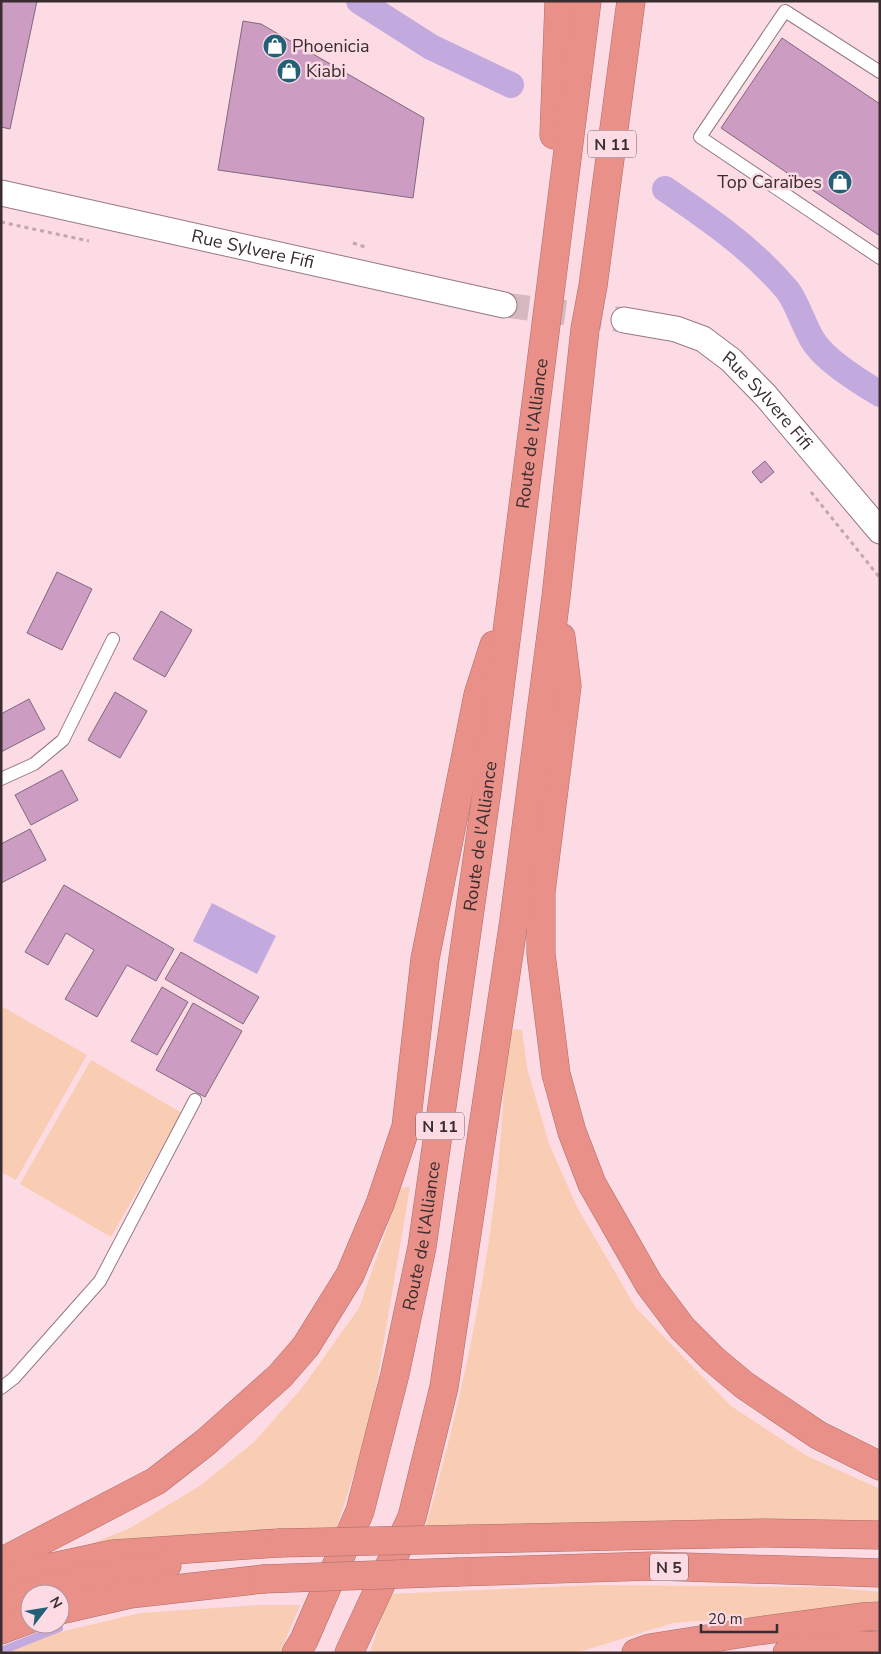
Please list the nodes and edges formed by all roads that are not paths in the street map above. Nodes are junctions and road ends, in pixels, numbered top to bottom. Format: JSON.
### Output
{"nodes":[{"id":1,"x":559,"y":1,"type":"edge"},
{"id":2,"x":587,"y":1,"type":"edge"},
{"id":3,"x":631,"y":1,"type":"edge"},
{"id":4,"x":880,"y":72,"type":"edge"},
{"id":5,"x":1,"y":193,"type":"edge"},
{"id":6,"x":556,"y":240,"type":"junction"},
{"id":7,"x":880,"y":258,"type":"edge"},
{"id":8,"x":504,"y":305,"type":"tunnel mouth"},
{"id":9,"x":624,"y":320,"type":"tunnel mouth"},
{"id":10,"x":880,"y":531,"type":"edge"},
{"id":11,"x":514,"y":582,"type":"junction"},
{"id":12,"x":556,"y":597,"type":"junction"},
{"id":13,"x":113,"y":639,"type":"dead end"},
{"id":14,"x":1,"y":779,"type":"edge"},
{"id":15,"x":195,"y":1100,"type":"dead end"},
{"id":16,"x":1,"y":1388,"type":"edge"},
{"id":17,"x":880,"y":1466,"type":"edge"},
{"id":18,"x":880,"y":1536,"type":"edge"},
{"id":19,"x":279,"y":1543,"type":"junction"},
{"id":20,"x":1,"y":1562,"type":"edge"},
{"id":21,"x":880,"y":1574,"type":"edge"},
{"id":22,"x":1,"y":1578,"type":"edge"},
{"id":23,"x":63,"y":1584,"type":"edge"},
{"id":24,"x":20,"y":1598,"type":"edge"},
{"id":25,"x":1,"y":1605,"type":"edge"},
{"id":26,"x":70,"y":1608,"type":"edge"},
{"id":27,"x":880,"y":1616,"type":"edge"},
{"id":28,"x":20,"y":1623,"type":"edge"},
{"id":29,"x":1,"y":1630,"type":"edge"},
{"id":30,"x":880,"y":1646,"type":"edge"},
{"id":31,"x":296,"y":1653,"type":"edge"},
{"id":32,"x":349,"y":1653,"type":"edge"},
{"id":33,"x":636,"y":1653,"type":"edge"},
{"id":34,"x":787,"y":1653,"type":"edge"}],
"edges":[{"from":1,"to":6,"type":"highway"},
{"from":2,"to":6,"type":"highway","name":"Route de l'Alliance","number":"N 11"},
{"from":3,"to":12,"type":"highway","number":"N 11"},
{"from":4,"to":7,"type":"lane"},
{"from":5,"to":8,"type":"street","name":"Rue Sylvere Fifi"},
{"from":6,"to":11,"type":"highway","name":"Route de l'Alliance","number":"N 11"},
{"from":9,"to":10,"type":"street","name":"Rue Sylvere Fifi"},
{"from":11,"to":20,"type":"highway"},
{"from":11,"to":31,"type":"highway","name":"Route de l'Alliance","number":"N 11"},
{"from":12,"to":17,"type":"highway"},
{"from":12,"to":32,"type":"highway","number":"N 11"},
{"from":13,"to":14,"type":"lane"},
{"from":15,"to":16,"type":"lane"},
{"from":18,"to":19,"type":"highway","number":"N 5","bridge":true},
{"from":19,"to":22,"type":"highway"},
{"from":19,"to":23,"type":"highway"},
{"from":21,"to":26,"type":"highway","number":"N 5","bridge":true},
{"from":24,"to":25,"type":"highway"},
{"from":27,"to":33,"type":"highway"},
{"from":28,"to":29,"type":"highway"},
{"from":30,"to":34,"type":"highway"}]}
